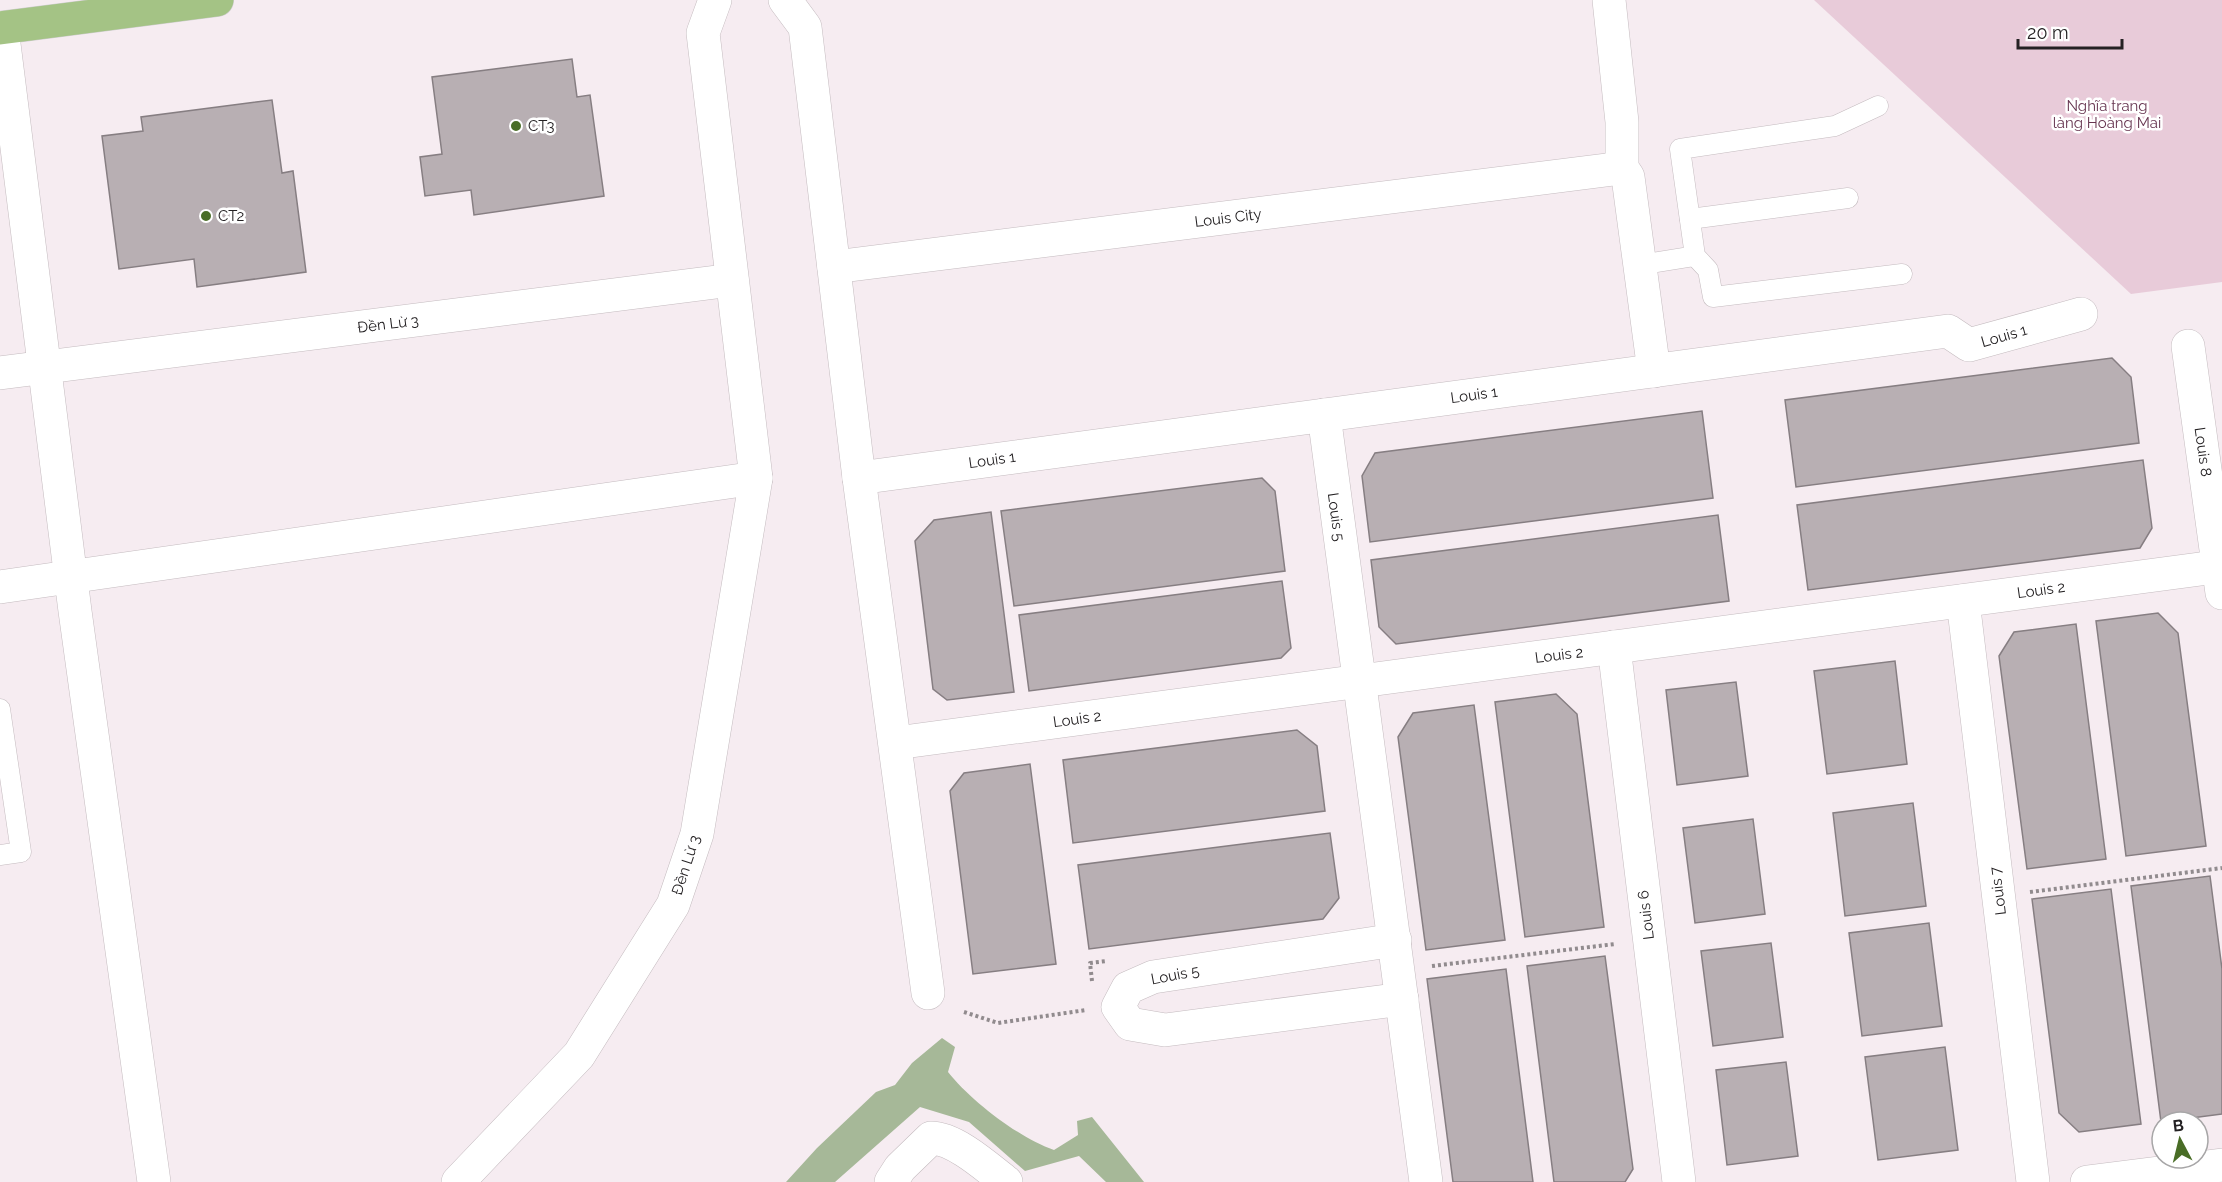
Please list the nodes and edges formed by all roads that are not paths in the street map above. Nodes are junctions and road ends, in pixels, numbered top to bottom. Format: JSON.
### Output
{"nodes":[{"id":1,"x":217,"y":0,"type":"edge"},
{"id":2,"x":715,"y":0,"type":"edge"},
{"id":3,"x":785,"y":0,"type":"edge"},
{"id":4,"x":1609,"y":0,"type":"edge"},
{"id":5,"x":1,"y":28,"type":"edge"},
{"id":6,"x":1878,"y":105,"type":"dead end"},
{"id":7,"x":1622,"y":168,"type":"junction"},
{"id":8,"x":1848,"y":198,"type":"dead end"},
{"id":9,"x":1690,"y":219,"type":"junction"},
{"id":10,"x":1695,"y":256,"type":"junction"},
{"id":11,"x":1640,"y":265,"type":"junction"},
{"id":12,"x":834,"y":267,"type":"junction"},
{"id":13,"x":1902,"y":274,"type":"dead end"},
{"id":14,"x":732,"y":280,"type":"junction"},
{"id":15,"x":2081,"y":314,"type":"dead end"},
{"id":16,"x":2188,"y":346,"type":"dead end"},
{"id":17,"x":43,"y":368,"type":"junction"},
{"id":18,"x":1654,"y":371,"type":"junction"},
{"id":19,"x":0,"y":373,"type":"edge"},
{"id":20,"x":1324,"y":416,"type":"junction"},
{"id":21,"x":756,"y":478,"type":"junction"},
{"id":22,"x":859,"y":478,"type":"junction"},
{"id":23,"x":2221,"y":575,"type":"edge"},
{"id":24,"x":72,"y":577,"type":"junction"},
{"id":25,"x":0,"y":587,"type":"edge"},
{"id":26,"x":1963,"y":601,"type":"junction"},
{"id":27,"x":1614,"y":648,"type":"junction"},
{"id":28,"x":1358,"y":682,"type":"junction"},
{"id":29,"x":0,"y":709,"type":"edge"},
{"id":30,"x":896,"y":743,"type":"junction"},
{"id":31,"x":0,"y":855,"type":"edge"},
{"id":32,"x":1395,"y":940,"type":"junction"},
{"id":33,"x":928,"y":993,"type":"dead end"},
{"id":34,"x":1402,"y":999,"type":"junction"},
{"id":35,"x":2222,"y":1165,"type":"edge"},
{"id":36,"x":901,"y":1177,"type":"edge"},
{"id":37,"x":154,"y":1182,"type":"edge"},
{"id":38,"x":458,"y":1182,"type":"edge"},
{"id":39,"x":1006,"y":1182,"type":"edge"},
{"id":40,"x":1426,"y":1182,"type":"edge"},
{"id":41,"x":1678,"y":1182,"type":"edge"},
{"id":42,"x":2033,"y":1182,"type":"edge"},
{"id":43,"x":2087,"y":1182,"type":"edge"}],
"edges":[{"from":1,"to":5,"type":"main road"},
{"from":2,"to":14,"type":"street","name":"Đền Lừ 3"},
{"from":3,"to":12,"type":"street"},
{"from":4,"to":7,"type":"street"},
{"from":5,"to":17,"type":"street"},
{"from":6,"to":9,"type":"lane"},
{"from":7,"to":11,"type":"street"},
{"from":7,"to":12,"type":"street","name":"Louis City"},
{"from":8,"to":9,"type":"lane"},
{"from":9,"to":10,"type":"lane"},
{"from":10,"to":11,"type":"lane"},
{"from":10,"to":13,"type":"lane"},
{"from":11,"to":18,"type":"street"},
{"from":12,"to":22,"type":"street"},
{"from":14,"to":17,"type":"street","name":"Đền Lừ 3"},
{"from":14,"to":21,"type":"street","name":"Đền Lừ 3"},
{"from":15,"to":18,"type":"street","name":"Louis 1"},
{"from":16,"to":23,"type":"street","name":"Louis 8"},
{"from":17,"to":19,"type":"street","name":"Đền Lừ 3"},
{"from":17,"to":24,"type":"street"},
{"from":18,"to":20,"type":"street","name":"Louis 1"},
{"from":20,"to":22,"type":"street","name":"Louis 1"},
{"from":20,"to":28,"type":"street","name":"Louis 5"},
{"from":21,"to":24,"type":"street"},
{"from":21,"to":38,"type":"street","name":"Đền Lừ 3"},
{"from":22,"to":30,"type":"street"},
{"from":23,"to":26,"type":"street","name":"Louis 2"},
{"from":24,"to":25,"type":"street"},
{"from":24,"to":37,"type":"street"},
{"from":26,"to":27,"type":"street","name":"Louis 2"},
{"from":26,"to":42,"type":"street","name":"Louis 7"},
{"from":27,"to":28,"type":"street","name":"Louis 2"},
{"from":27,"to":41,"type":"street","name":"Louis 6"},
{"from":28,"to":30,"type":"street","name":"Louis 2"},
{"from":28,"to":32,"type":"street","name":"Louis 5"},
{"from":29,"to":31,"type":"lane"},
{"from":30,"to":33,"type":"street"},
{"from":32,"to":34,"type":"street","name":"Louis 5"},
{"from":32,"to":34,"type":"street","name":"Louis 5"},
{"from":34,"to":40,"type":"street","name":"Louis 5"},
{"from":35,"to":43,"type":"street"},
{"from":36,"to":39,"type":"street"}]}
